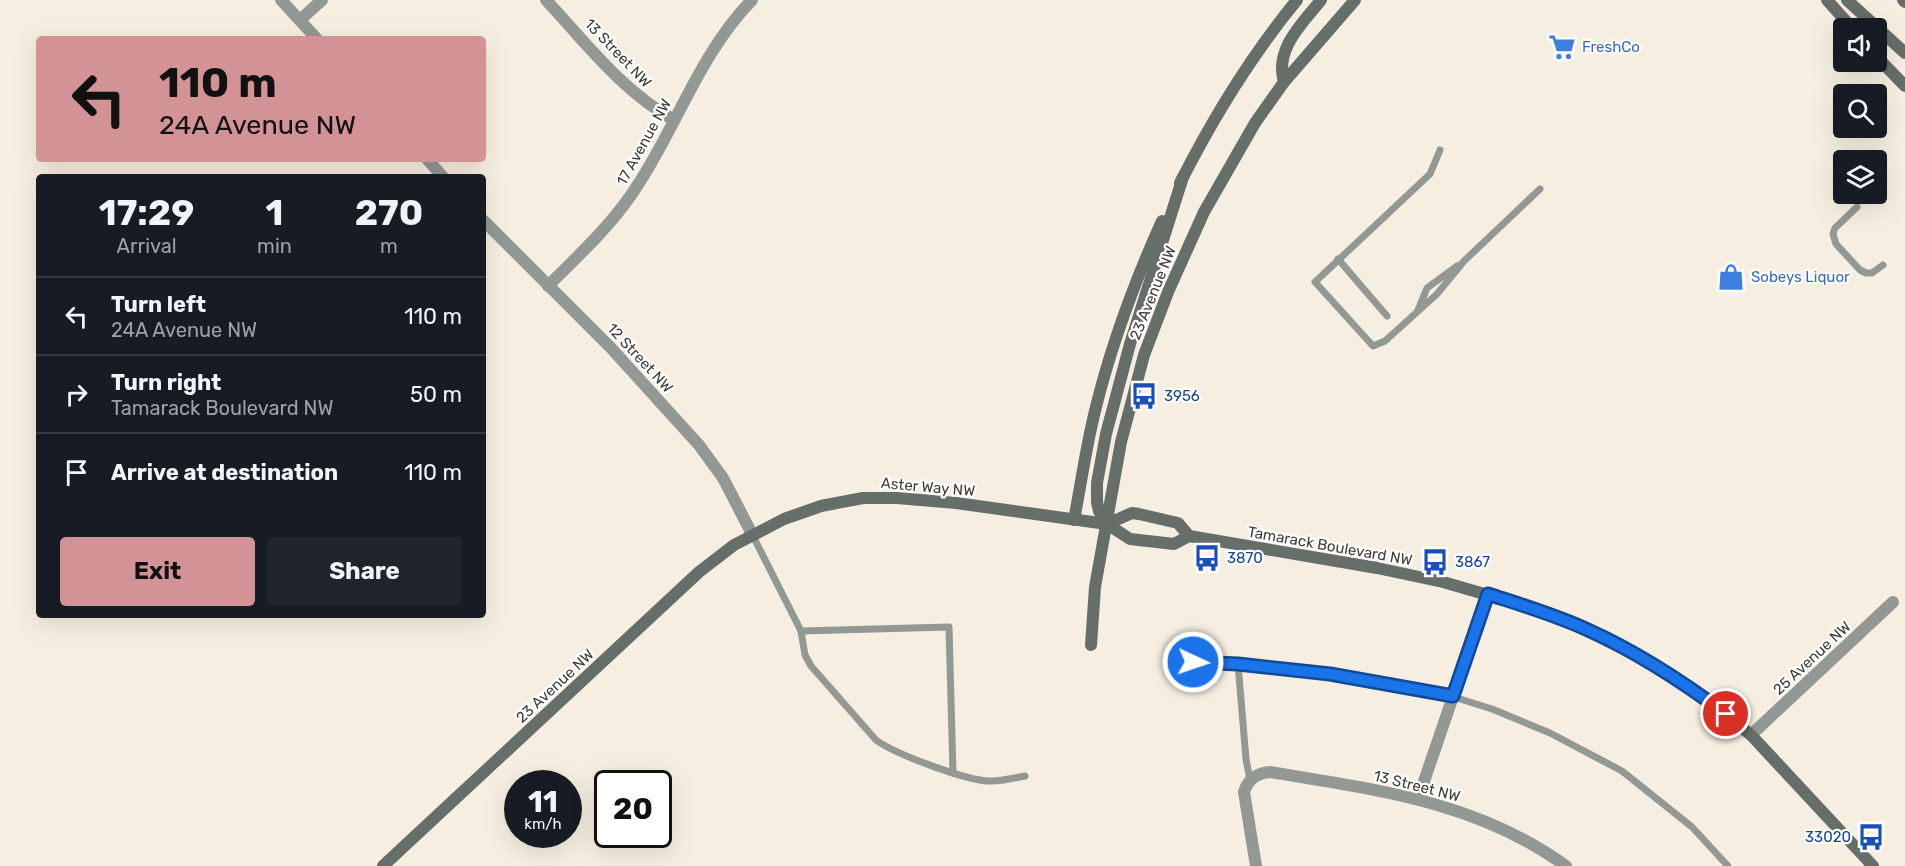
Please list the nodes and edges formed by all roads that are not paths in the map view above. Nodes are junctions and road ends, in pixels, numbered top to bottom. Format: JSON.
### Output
{"nodes":[{"id":1,"x":281,"y":0,"type":"edge"},
{"id":2,"x":322,"y":0,"type":"edge"},
{"id":3,"x":546,"y":0,"type":"edge"},
{"id":4,"x":752,"y":0,"type":"edge"},
{"id":5,"x":1297,"y":0,"type":"edge"},
{"id":6,"x":1321,"y":0,"type":"edge"},
{"id":7,"x":1355,"y":0,"type":"edge"},
{"id":8,"x":1827,"y":0,"type":"edge"},
{"id":9,"x":1847,"y":0,"type":"edge"},
{"id":10,"x":1843,"y":18,"type":"edge"},
{"id":11,"x":300,"y":20,"type":"junction"},
{"id":12,"x":314,"y":36,"type":"edge"},
{"id":13,"x":1905,"y":53,"type":"edge"},
{"id":14,"x":1887,"y":67,"type":"edge"},
{"id":15,"x":1284,"y":82,"type":"junction"},
{"id":16,"x":1905,"y":86,"type":"edge"},
{"id":17,"x":674,"y":120,"type":"junction"},
{"id":18,"x":1440,"y":150,"type":"dead end"},
{"id":19,"x":430,"y":162,"type":"edge"},
{"id":20,"x":440,"y":174,"type":"edge"},
{"id":21,"x":1183,"y":177,"type":"junction"},
{"id":22,"x":1540,"y":189,"type":"dead end"},
{"id":23,"x":1857,"y":207,"type":"dead end"},
{"id":24,"x":486,"y":223,"type":"edge"},
{"id":25,"x":1338,"y":259,"type":"junction"},
{"id":26,"x":1464,"y":261,"type":"junction"},
{"id":27,"x":1883,"y":265,"type":"dead end"},
{"id":28,"x":548,"y":286,"type":"junction"},
{"id":29,"x":1417,"y":312,"type":"junction"},
{"id":30,"x":1387,"y":316,"type":"dead end"},
{"id":31,"x":1074,"y":520,"type":"junction"},
{"id":32,"x":1107,"y":524,"type":"junction"},
{"id":33,"x":752,"y":534,"type":"junction"},
{"id":34,"x":1189,"y":536,"type":"junction"},
{"id":35,"x":1488,"y":594,"type":"junction"},
{"id":36,"x":1893,"y":602,"type":"dead end"},
{"id":37,"x":801,"y":632,"type":"junction"},
{"id":38,"x":1091,"y":645,"type":"dead end"},
{"id":39,"x":1171,"y":660,"type":"dead end"},
{"id":40,"x":1238,"y":664,"type":"junction"},
{"id":41,"x":1453,"y":696,"type":"junction"},
{"id":42,"x":1751,"y":735,"type":"junction"},
{"id":43,"x":953,"y":773,"type":"junction"},
{"id":44,"x":1024,"y":776,"type":"dead end"},
{"id":45,"x":1250,"y":780,"type":"junction"},
{"id":46,"x":1418,"y":799,"type":"junction"},
{"id":47,"x":383,"y":866,"type":"edge"},
{"id":48,"x":1256,"y":866,"type":"edge"},
{"id":49,"x":1566,"y":866,"type":"edge"},
{"id":50,"x":1728,"y":866,"type":"edge"},
{"id":51,"x":1873,"y":866,"type":"edge"}],
"edges":[{"from":1,"to":11,"type":"street"},
{"from":2,"to":11,"type":"street"},
{"from":3,"to":17,"type":"street","name":"13 Street NW"},
{"from":4,"to":17,"type":"street","name":"17 Avenue NW"},
{"from":5,"to":21,"type":"main road","name":"23 Avenue NW"},
{"from":6,"to":15,"type":"main road"},
{"from":7,"to":15,"type":"main road","name":"23 Avenue NW"},
{"from":8,"to":10,"type":"main road"},
{"from":9,"to":13,"type":"main road"},
{"from":11,"to":12,"type":"street"},
{"from":14,"to":16,"type":"main road"},
{"from":15,"to":32,"type":"main road","name":"23 Avenue NW"},
{"from":17,"to":28,"type":"street","name":"17 Avenue NW"},
{"from":18,"to":25,"type":"lane"},
{"from":19,"to":20,"type":"street"},
{"from":21,"to":31,"type":"main road","name":"23 Avenue NW"},
{"from":21,"to":32,"type":"main road"},
{"from":22,"to":26,"type":"lane"},
{"from":23,"to":27,"type":"lane"},
{"from":24,"to":28,"type":"street","name":"12 Street NW"},
{"from":25,"to":29,"type":"lane"},
{"from":25,"to":30,"type":"lane"},
{"from":26,"to":29,"type":"lane"},
{"from":26,"to":29,"type":"lane"},
{"from":28,"to":33,"type":"street","name":"12 Street NW"},
{"from":31,"to":32,"type":"main road","name":"Aster Way NW"},
{"from":31,"to":33,"type":"main road","name":"Aster Way NW"},
{"from":32,"to":34,"type":"main road","name":"Tamarack Boulevard NW"},
{"from":32,"to":34,"type":"main road","name":"Tamarack Boulevard NW"},
{"from":32,"to":38,"type":"main road","name":"23 Avenue NW"},
{"from":33,"to":37,"type":"lane"},
{"from":33,"to":47,"type":"main road","name":"23 Avenue NW"},
{"from":34,"to":35,"type":"main road","name":"Tamarack Boulevard NW"},
{"from":35,"to":41,"type":"street"},
{"from":35,"to":42,"type":"main road","name":"Tamarack Boulevard NW"},
{"from":36,"to":42,"type":"street","name":"25 Avenue NW"},
{"from":37,"to":43,"type":"lane"},
{"from":37,"to":43,"type":"lane"},
{"from":39,"to":40,"type":"lane"},
{"from":40,"to":41,"type":"lane"},
{"from":40,"to":45,"type":"lane"},
{"from":41,"to":46,"type":"street"},
{"from":41,"to":50,"type":"lane"},
{"from":42,"to":51,"type":"main road","name":"Tamarack Boulevard NW"},
{"from":43,"to":44,"type":"lane"},
{"from":45,"to":46,"type":"street","name":"13 Street NW"},
{"from":45,"to":48,"type":"street"},
{"from":46,"to":49,"type":"street","name":"13 Street NW"}]}
